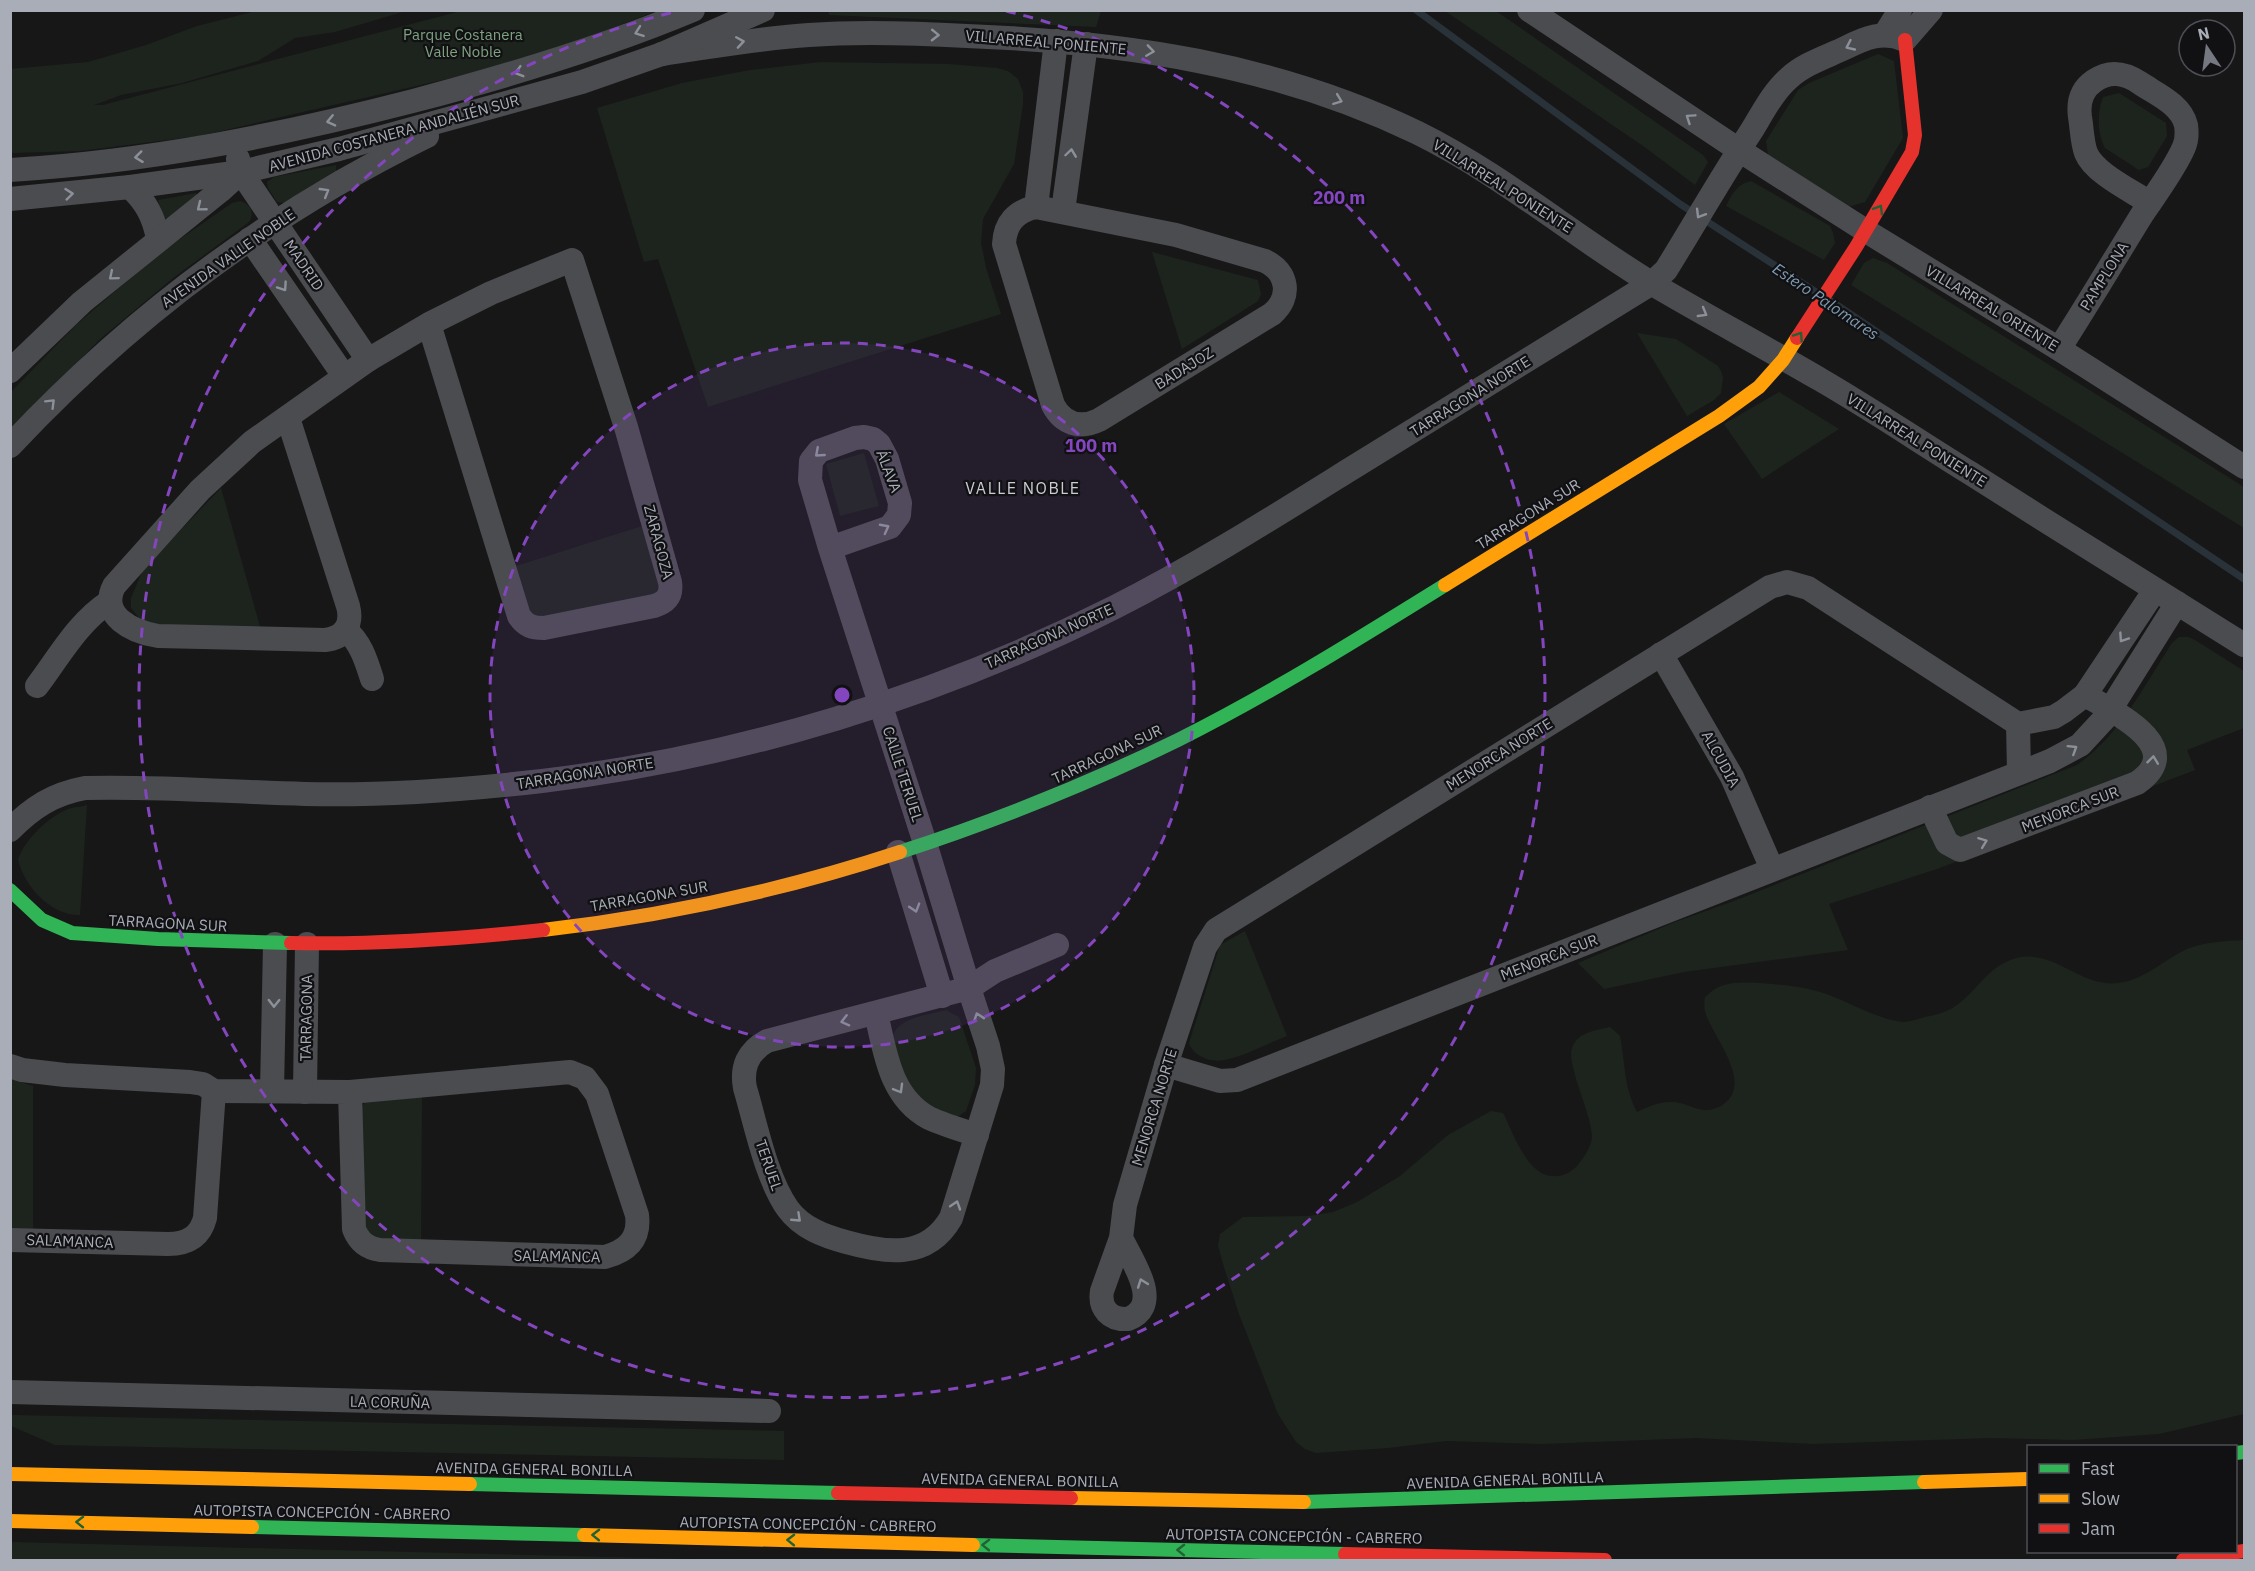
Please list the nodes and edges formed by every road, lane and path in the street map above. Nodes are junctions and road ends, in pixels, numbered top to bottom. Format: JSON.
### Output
{"nodes":[{"id":1,"x":693,"y":10,"type":"edge"},
{"id":2,"x":764,"y":10,"type":"edge"},
{"id":3,"x":1529,"y":10,"type":"edge"},
{"id":4,"x":1899,"y":10,"type":"edge"},
{"id":5,"x":1931,"y":10,"type":"edge"},
{"id":6,"x":1895,"y":37,"type":"junction"},
{"id":7,"x":1056,"y":41,"type":"junction"},
{"id":8,"x":1086,"y":44,"type":"junction"},
{"id":9,"x":662,"y":54,"type":"junction"},
{"id":10,"x":476,"y":112,"type":"junction"},
{"id":11,"x":235,"y":142,"type":"junction"},
{"id":12,"x":1739,"y":150,"type":"junction"},
{"id":13,"x":10,"y":170,"type":"edge"},
{"id":14,"x":241,"y":172,"type":"junction"},
{"id":15,"x":130,"y":187,"type":"junction"},
{"id":16,"x":10,"y":199,"type":"edge"},
{"id":17,"x":2150,"y":202,"type":"junction"},
{"id":18,"x":1036,"y":207,"type":"junction"},
{"id":19,"x":1063,"y":211,"type":"junction"},
{"id":20,"x":275,"y":222,"type":"junction"},
{"id":21,"x":1866,"y":231,"type":"junction"},
{"id":22,"x":158,"y":239,"type":"junction"},
{"id":23,"x":250,"y":239,"type":"junction"},
{"id":24,"x":1652,"y":284,"type":"junction"},
{"id":25,"x":429,"y":324,"type":"junction"},
{"id":26,"x":2059,"y":349,"type":"junction"},
{"id":27,"x":368,"y":360,"type":"junction"},
{"id":28,"x":1783,"y":360,"type":"junction"},
{"id":29,"x":10,"y":371,"type":"edge"},
{"id":30,"x":344,"y":376,"type":"junction"},
{"id":31,"x":288,"y":418,"type":"junction"},
{"id":32,"x":10,"y":446,"type":"edge"},
{"id":33,"x":2244,"y":467,"type":"edge"},
{"id":34,"x":830,"y":548,"type":"junction"},
{"id":35,"x":2155,"y":590,"type":"junction"},
{"id":36,"x":109,"y":602,"type":"junction"},
{"id":37,"x":2177,"y":603,"type":"junction"},
{"id":38,"x":346,"y":630,"type":"junction"},
{"id":39,"x":2244,"y":645,"type":"edge"},
{"id":40,"x":1661,"y":654,"type":"junction"},
{"id":41,"x":372,"y":679,"type":"dead end"},
{"id":42,"x":37,"y":686,"type":"dead end"},
{"id":43,"x":2085,"y":695,"type":"junction"},
{"id":44,"x":880,"y":705,"type":"junction"},
{"id":45,"x":2110,"y":710,"type":"junction"},
{"id":46,"x":2018,"y":724,"type":"junction"},
{"id":47,"x":2019,"y":772,"type":"junction"},
{"id":48,"x":1930,"y":807,"type":"junction"},
{"id":49,"x":10,"y":830,"type":"edge"},
{"id":50,"x":925,"y":843,"type":"junction"},
{"id":51,"x":898,"y":852,"type":"junction"},
{"id":52,"x":1772,"y":869,"type":"junction"},
{"id":53,"x":10,"y":890,"type":"edge"},
{"id":54,"x":275,"y":944,"type":"junction"},
{"id":55,"x":307,"y":944,"type":"junction"},
{"id":56,"x":1057,"y":945,"type":"dead end"},
{"id":57,"x":969,"y":988,"type":"junction"},
{"id":58,"x":942,"y":996,"type":"junction"},
{"id":59,"x":876,"y":1013,"type":"junction"},
{"id":60,"x":1166,"y":1065,"type":"junction"},
{"id":61,"x":10,"y":1066,"type":"edge"},
{"id":62,"x":214,"y":1091,"type":"junction"},
{"id":63,"x":272,"y":1092,"type":"junction"},
{"id":64,"x":305,"y":1092,"type":"junction"},
{"id":65,"x":350,"y":1092,"type":"junction"},
{"id":66,"x":977,"y":1135,"type":"junction"},
{"id":67,"x":1121,"y":1238,"type":"dead end"},
{"id":68,"x":10,"y":1240,"type":"edge"},
{"id":69,"x":10,"y":1392,"type":"edge"},
{"id":70,"x":769,"y":1411,"type":"dead end"},
{"id":71,"x":10,"y":1474,"type":"edge"},
{"id":72,"x":2027,"y":1479,"type":"edge"},
{"id":73,"x":10,"y":1521,"type":"edge"},
{"id":74,"x":2230,"y":1553,"type":"edge"},
{"id":75,"x":1605,"y":1560,"type":"edge"},
{"id":76,"x":2183,"y":1560,"type":"edge"}],
"edges":[{"from":1,"to":11,"type":"street","name":"AVENIDA COSTANERA ANDALIÉN SUR","one_way":true},
{"from":2,"to":9,"type":"street","name":"AVENIDA COSTANERA ANDALIÉN SUR"},
{"from":12,"to":3,"type":"street","name":"VILLARREAL ORIENTE","one_way":true},
{"from":4,"to":6,"type":"street"},
{"from":5,"to":6,"type":"street"},
{"from":6,"to":12,"type":"street","name":"TARRAGONA NORTE","one_way":true},
{"from":21,"to":6,"type":"main road","name":"TARRAGONA SUR","one_way":true},
{"from":7,"to":8,"type":"street","name":"VILLARREAL PONIENTE"},
{"from":9,"to":7,"type":"street","name":"VILLARREAL PONIENTE","one_way":true},
{"from":7,"to":18,"type":"street"},
{"from":19,"to":8,"type":"street","one_way":true},
{"from":8,"to":24,"type":"street","name":"VILLARREAL PONIENTE","one_way":true},
{"from":9,"to":10,"type":"street","name":"AVENIDA COSTANERA ANDALIÉN SUR"},
{"from":10,"to":14,"type":"street","name":"AVENIDA COSTANERA ANDALIÉN SUR"},
{"from":20,"to":10,"type":"street","name":"AVENIDA VALLE NOBLE","one_way":true},
{"from":11,"to":13,"type":"street","name":"AVENIDA COSTANERA ANDALIÉN SUR","one_way":true},
{"from":11,"to":14,"type":"street","name":"MADRID"},
{"from":12,"to":21,"type":"street","name":"VILLARREAL ORIENTE"},
{"from":12,"to":24,"type":"street","name":"TARRAGONA NORTE","one_way":true},
{"from":14,"to":15,"type":"street","name":"AVENIDA COSTANERA ANDALIÉN SUR"},
{"from":14,"to":20,"type":"street","name":"MADRID"},
{"from":14,"to":22,"type":"street","one_way":true},
{"from":16,"to":15,"type":"street","name":"AVENIDA COSTANERA ANDALIÉN SUR","one_way":true},
{"from":15,"to":22,"type":"street"},
{"from":17,"to":17,"type":"street","name":"PAMPLONA"},
{"from":17,"to":26,"type":"street","name":"PAMPLONA"},
{"from":18,"to":19,"type":"street","name":"BADAJOZ"},
{"from":18,"to":19,"type":"street","name":"BADAJOZ"},
{"from":20,"to":23,"type":"street","name":"AVENIDA VALLE NOBLE"},
{"from":20,"to":27,"type":"street","name":"MADRID"},
{"from":21,"to":26,"type":"street","name":"VILLARREAL ORIENTE"},
{"from":28,"to":21,"type":"main road","name":"TARRAGONA SUR","one_way":true},
{"from":22,"to":29,"type":"street","one_way":true},
{"from":23,"to":30,"type":"street","name":"MADRID","one_way":true},
{"from":32,"to":23,"type":"street","name":"AVENIDA VALLE NOBLE","one_way":true},
{"from":24,"to":28,"type":"street","name":"VILLARREAL PONIENTE","one_way":true},
{"from":24,"to":44,"type":"street","name":"TARRAGONA NORTE"},
{"from":25,"to":25,"type":"street","name":"ZARAGOZA"},
{"from":25,"to":27,"type":"street","name":"ZARAGOZA"},
{"from":26,"to":33,"type":"street","name":"VILLARREAL ORIENTE"},
{"from":27,"to":30,"type":"street"},
{"from":28,"to":35,"type":"street","name":"VILLARREAL PONIENTE"},
{"from":28,"to":50,"type":"main road","name":"TARRAGONA SUR"},
{"from":30,"to":31,"type":"street"},
{"from":31,"to":36,"type":"street"},
{"from":31,"to":38,"type":"street"},
{"from":34,"to":34,"type":"street","name":"ÁLAVA","one_way":true},
{"from":34,"to":44,"type":"street","name":"ÁLAVA"},
{"from":35,"to":37,"type":"street","name":"VILLARREAL PONIENTE"},
{"from":35,"to":43,"type":"street","one_way":true},
{"from":36,"to":38,"type":"street"},
{"from":36,"to":42,"type":"street"},
{"from":37,"to":39,"type":"street","name":"VILLARREAL PONIENTE"},
{"from":37,"to":45,"type":"street","name":"MENORCA SUR"},
{"from":38,"to":41,"type":"street"},
{"from":40,"to":46,"type":"street","name":"MENORCA NORTE"},
{"from":40,"to":52,"type":"street","name":"ALCUDIA"},
{"from":40,"to":60,"type":"street","name":"MENORCA NORTE"},
{"from":43,"to":45,"type":"street","name":"MENORCA SUR"},
{"from":43,"to":46,"type":"street"},
{"from":44,"to":49,"type":"street","name":"TARRAGONA NORTE"},
{"from":44,"to":50,"type":"street","name":"CALLE TERUEL"},
{"from":47,"to":45,"type":"street","name":"MENORCA SUR","one_way":true},
{"from":48,"to":45,"type":"street","name":"MENORCA SUR","one_way":true},
{"from":46,"to":47,"type":"street"},
{"from":47,"to":48,"type":"street","name":"MENORCA SUR"},
{"from":48,"to":52,"type":"street","name":"MENORCA SUR"},
{"from":50,"to":51,"type":"main road","name":"TARRAGONA SUR"},
{"from":50,"to":57,"type":"street","name":"TERUEL"},
{"from":51,"to":55,"type":"main road","name":"TARRAGONA SUR"},
{"from":51,"to":58,"type":"street","one_way":true},
{"from":52,"to":60,"type":"street","name":"MENORCA SUR"},
{"from":53,"to":54,"type":"main road","name":"TARRAGONA SUR"},
{"from":54,"to":55,"type":"main road","name":"TARRAGONA SUR"},
{"from":54,"to":63,"type":"street","one_way":true},
{"from":55,"to":64,"type":"street","name":"TARRAGONA"},
{"from":56,"to":57,"type":"street","name":"TERUEL"},
{"from":57,"to":58,"type":"street","name":"TERUEL"},
{"from":66,"to":57,"type":"street","name":"TERUEL","one_way":true},
{"from":58,"to":59,"type":"street","name":"TERUEL"},
{"from":59,"to":66,"type":"street","one_way":true},
{"from":59,"to":66,"type":"street","name":"TERUEL","one_way":true},
{"from":60,"to":67,"type":"street","name":"MENORCA NORTE"},
{"from":61,"to":62,"type":"street","name":"SALAMANCA"},
{"from":62,"to":63,"type":"street","name":"SALAMANCA"},
{"from":62,"to":68,"type":"street","name":"SALAMANCA"},
{"from":63,"to":64,"type":"street","name":"SALAMANCA"},
{"from":64,"to":65,"type":"street","name":"SALAMANCA"},
{"from":65,"to":65,"type":"street","name":"SALAMANCA"},
{"from":69,"to":70,"type":"street","name":"LA CORUÑA"},
{"from":71,"to":72,"type":"main road","name":"AVENIDA GENERAL BONILLA"},
{"from":75,"to":73,"type":"main road","name":"AUTOPISTA CONCEPCIÓN - CABRERO","one_way":true},
{"from":74,"to":76,"type":"main road"}]}
